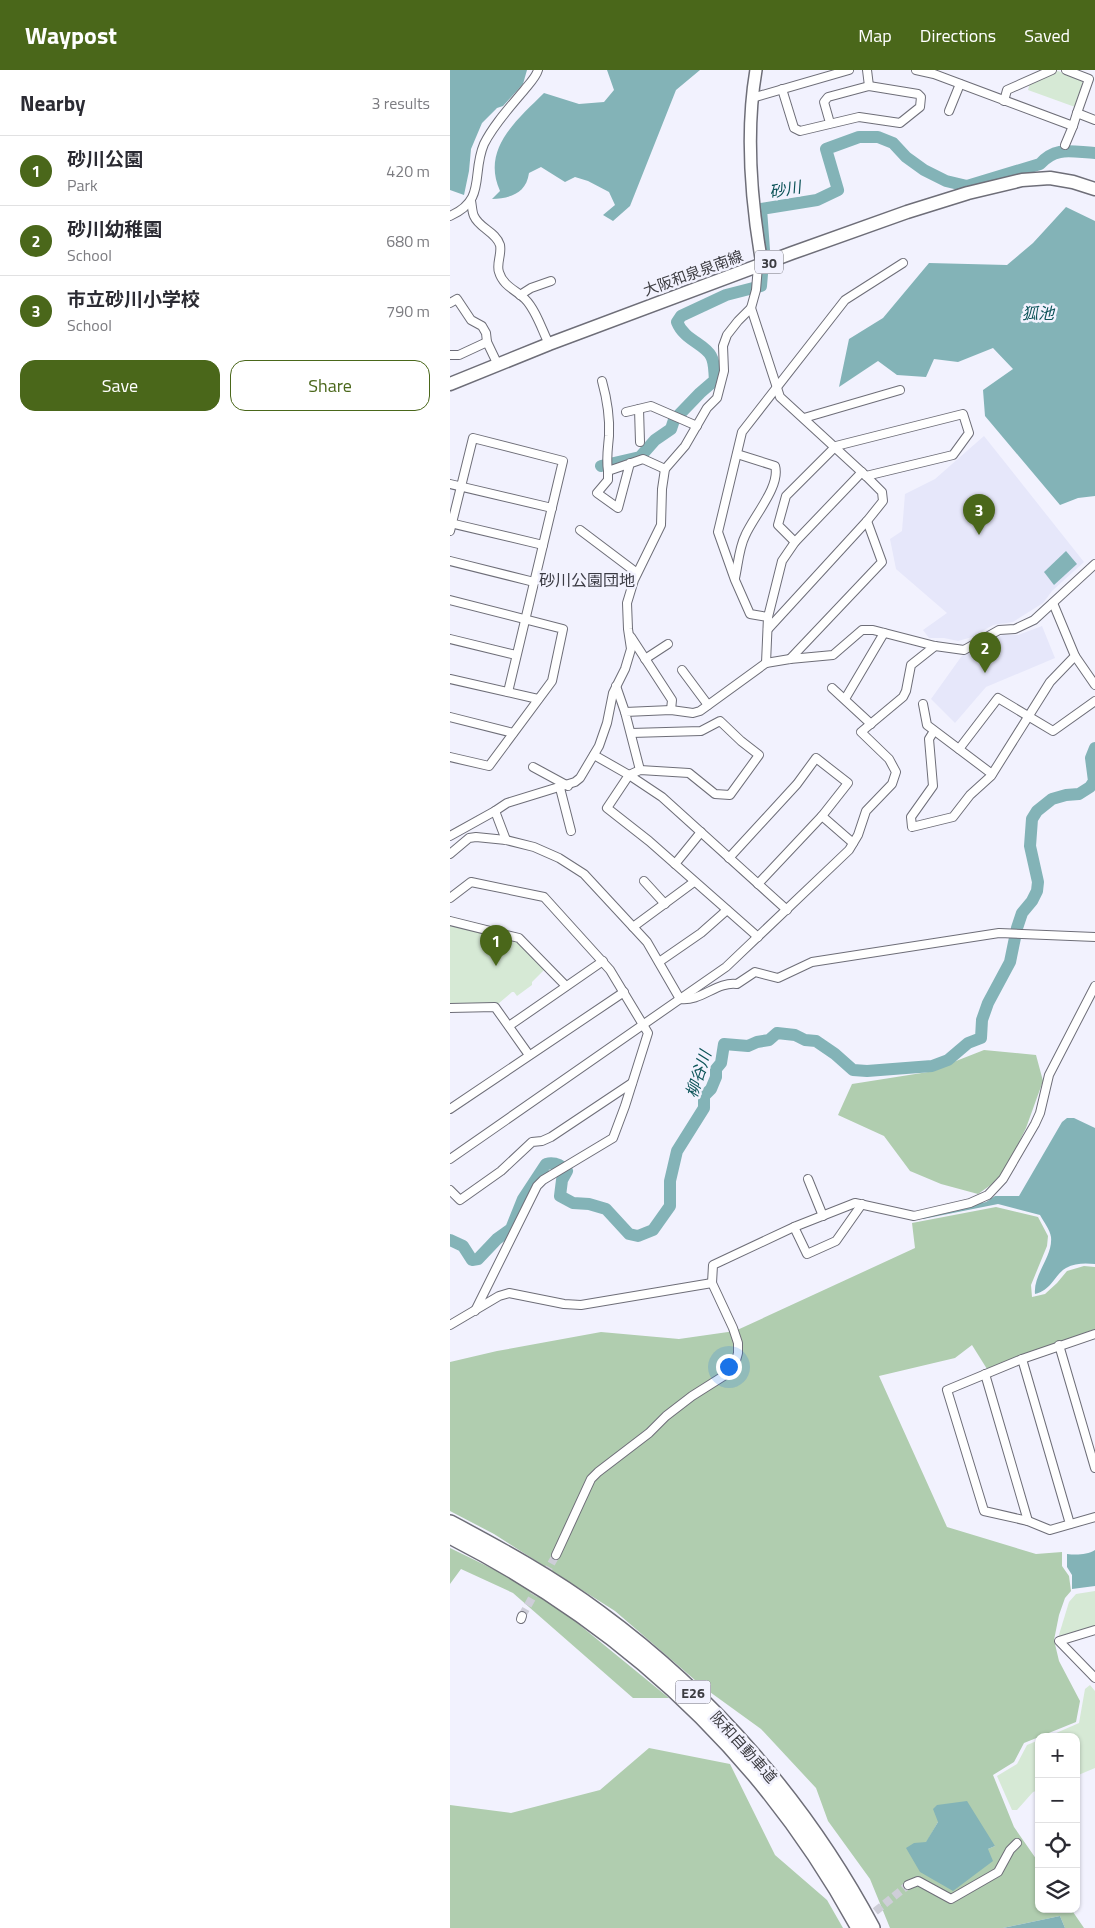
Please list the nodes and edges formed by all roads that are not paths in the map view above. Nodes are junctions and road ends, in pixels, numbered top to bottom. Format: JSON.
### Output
{"nodes":[{"id":1,"x":538,"y":70,"type":"edge"},
{"id":2,"x":756,"y":70,"type":"edge"},
{"id":3,"x":849,"y":70,"type":"edge"},
{"id":4,"x":867,"y":70,"type":"edge"},
{"id":5,"x":916,"y":70,"type":"edge"},
{"id":6,"x":1052,"y":70,"type":"edge"},
{"id":7,"x":1066,"y":70,"type":"edge"},
{"id":8,"x":1092,"y":81,"type":"edge"},
{"id":9,"x":960,"y":84,"type":"junction"},
{"id":10,"x":869,"y":86,"type":"junction"},
{"id":11,"x":782,"y":89,"type":"junction"},
{"id":12,"x":752,"y":98,"type":"junction"},
{"id":13,"x":1004,"y":101,"type":"junction"},
{"id":14,"x":949,"y":111,"type":"dead end"},
{"id":15,"x":1077,"y":113,"type":"junction"},
{"id":16,"x":1095,"y":120,"type":"edge"},
{"id":17,"x":830,"y":123,"type":"junction"},
{"id":18,"x":1073,"y":126,"type":"junction"},
{"id":19,"x":1065,"y":145,"type":"dead end"},
{"id":20,"x":1095,"y":189,"type":"edge"},
{"id":21,"x":472,"y":201,"type":"junction"},
{"id":22,"x":450,"y":216,"type":"edge"},
{"id":23,"x":903,"y":263,"type":"dead end"},
{"id":24,"x":760,"y":265,"type":"junction"},
{"id":25,"x":551,"y":281,"type":"dead end"},
{"id":26,"x":520,"y":295,"type":"junction"},
{"id":27,"x":450,"y":303,"type":"edge"},
{"id":28,"x":751,"y":308,"type":"junction"},
{"id":29,"x":487,"y":342,"type":"junction"},
{"id":30,"x":549,"y":344,"type":"junction"},
{"id":31,"x":450,"y":355,"type":"edge"},
{"id":32,"x":498,"y":365,"type":"junction"},
{"id":33,"x":602,"y":381,"type":"dead end"},
{"id":34,"x":450,"y":384,"type":"edge"},
{"id":35,"x":776,"y":387,"type":"junction"},
{"id":36,"x":900,"y":390,"type":"dead end"},
{"id":37,"x":639,"y":409,"type":"junction"},
{"id":38,"x":626,"y":412,"type":"dead end"},
{"id":39,"x":804,"y":418,"type":"junction"},
{"id":40,"x":697,"y":426,"type":"junction"},
{"id":41,"x":640,"y":442,"type":"dead end"},
{"id":42,"x":836,"y":446,"type":"junction"},
{"id":43,"x":737,"y":454,"type":"junction"},
{"id":44,"x":630,"y":463,"type":"junction"},
{"id":45,"x":666,"y":469,"type":"junction"},
{"id":46,"x":608,"y":471,"type":"junction"},
{"id":47,"x":864,"y":474,"type":"junction"},
{"id":48,"x":450,"y":484,"type":"edge"},
{"id":49,"x":462,"y":487,"type":"junction"},
{"id":50,"x":552,"y":508,"type":"junction"},
{"id":51,"x":867,"y":521,"type":"junction"},
{"id":52,"x":451,"y":526,"type":"edge"},
{"id":53,"x":580,"y":530,"type":"dead end"},
{"id":54,"x":794,"y":542,"type":"junction"},
{"id":55,"x":543,"y":545,"type":"junction"},
{"id":56,"x":450,"y":561,"type":"edge"},
{"id":57,"x":1095,"y":564,"type":"edge"},
{"id":58,"x":637,"y":574,"type":"junction"},
{"id":59,"x":735,"y":580,"type":"junction"},
{"id":60,"x":534,"y":582,"type":"junction"},
{"id":61,"x":450,"y":600,"type":"edge"},
{"id":62,"x":1053,"y":603,"type":"junction"},
{"id":63,"x":768,"y":617,"type":"junction"},
{"id":64,"x":525,"y":619,"type":"junction"},
{"id":65,"x":768,"y":629,"type":"junction"},
{"id":66,"x":884,"y":633,"type":"junction"},
{"id":67,"x":630,"y":636,"type":"junction"},
{"id":68,"x":450,"y":639,"type":"edge"},
{"id":69,"x":668,"y":644,"type":"dead end"},
{"id":70,"x":935,"y":646,"type":"junction"},
{"id":71,"x":516,"y":655,"type":"junction"},
{"id":72,"x":1075,"y":656,"type":"junction"},
{"id":73,"x":645,"y":659,"type":"junction"},
{"id":74,"x":790,"y":659,"type":"junction"},
{"id":75,"x":766,"y":663,"type":"junction"},
{"id":76,"x":682,"y":670,"type":"dead end"},
{"id":77,"x":450,"y":679,"type":"edge"},
{"id":78,"x":1094,"y":681,"type":"edge"},
{"id":79,"x":616,"y":686,"type":"junction"},
{"id":80,"x":832,"y":688,"type":"dead end"},
{"id":81,"x":508,"y":692,"type":"junction"},
{"id":82,"x":845,"y":699,"type":"junction"},
{"id":83,"x":538,"y":700,"type":"junction"},
{"id":84,"x":1095,"y":701,"type":"edge"},
{"id":85,"x":924,"y":704,"type":"dead end"},
{"id":86,"x":708,"y":705,"type":"junction"},
{"id":87,"x":671,"y":710,"type":"junction"},
{"id":88,"x":625,"y":712,"type":"junction"},
{"id":89,"x":1028,"y":716,"type":"junction"},
{"id":90,"x":450,"y":718,"type":"edge"},
{"id":91,"x":871,"y":724,"type":"junction"},
{"id":92,"x":934,"y":731,"type":"junction"},
{"id":93,"x":631,"y":732,"type":"junction"},
{"id":94,"x":513,"y":733,"type":"junction"},
{"id":95,"x":959,"y":749,"type":"junction"},
{"id":96,"x":594,"y":755,"type":"junction"},
{"id":97,"x":451,"y":759,"type":"edge"},
{"id":98,"x":533,"y":766,"type":"dead end"},
{"id":99,"x":640,"y":770,"type":"junction"},
{"id":100,"x":992,"y":774,"type":"junction"},
{"id":101,"x":629,"y":775,"type":"junction"},
{"id":102,"x":564,"y":787,"type":"junction"},
{"id":103,"x":495,"y":811,"type":"junction"},
{"id":104,"x":822,"y":816,"type":"junction"},
{"id":105,"x":570,"y":831,"type":"dead end"},
{"id":106,"x":701,"y":832,"type":"junction"},
{"id":107,"x":450,"y":835,"type":"edge"},
{"id":108,"x":506,"y":840,"type":"junction"},
{"id":109,"x":853,"y":843,"type":"junction"},
{"id":110,"x":450,"y":854,"type":"edge"},
{"id":111,"x":729,"y":858,"type":"junction"},
{"id":112,"x":674,"y":864,"type":"junction"},
{"id":113,"x":644,"y":881,"type":"dead end"},
{"id":114,"x":694,"y":882,"type":"junction"},
{"id":115,"x":758,"y":884,"type":"junction"},
{"id":116,"x":450,"y":898,"type":"edge"},
{"id":117,"x":664,"y":904,"type":"junction"},
{"id":118,"x":727,"y":910,"type":"junction"},
{"id":119,"x":787,"y":910,"type":"junction"},
{"id":120,"x":450,"y":921,"type":"edge"},
{"id":121,"x":634,"y":927,"type":"junction"},
{"id":122,"x":758,"y":937,"type":"junction"},
{"id":123,"x":1095,"y":937,"type":"edge"},
{"id":124,"x":603,"y":961,"type":"junction"},
{"id":125,"x":659,"y":962,"type":"junction"},
{"id":126,"x":566,"y":986,"type":"junction"},
{"id":127,"x":1095,"y":986,"type":"edge"},
{"id":128,"x":624,"y":992,"type":"junction"},
{"id":129,"x":680,"y":999,"type":"junction"},
{"id":130,"x":450,"y":1008,"type":"edge"},
{"id":131,"x":644,"y":1024,"type":"junction"},
{"id":132,"x":509,"y":1026,"type":"junction"},
{"id":133,"x":529,"y":1055,"type":"junction"},
{"id":134,"x":632,"y":1083,"type":"junction"},
{"id":135,"x":452,"y":1104,"type":"edge"},
{"id":136,"x":450,"y":1159,"type":"edge"},
{"id":137,"x":808,"y":1179,"type":"dead end"},
{"id":138,"x":450,"y":1190,"type":"edge"},
{"id":139,"x":862,"y":1204,"type":"junction"},
{"id":140,"x":824,"y":1216,"type":"junction"},
{"id":141,"x":794,"y":1227,"type":"junction"},
{"id":142,"x":712,"y":1284,"type":"junction"},
{"id":143,"x":475,"y":1311,"type":"junction"},
{"id":144,"x":450,"y":1325,"type":"edge"},
{"id":145,"x":1095,"y":1334,"type":"edge"},
{"id":146,"x":1059,"y":1345,"type":"junction"},
{"id":147,"x":1022,"y":1359,"type":"junction"},
{"id":148,"x":985,"y":1374,"type":"junction"},
{"id":149,"x":1095,"y":1468,"type":"edge"},
{"id":150,"x":1095,"y":1517,"type":"edge"},
{"id":151,"x":1028,"y":1521,"type":"junction"},
{"id":152,"x":450,"y":1523,"type":"edge"},
{"id":153,"x":1070,"y":1524,"type":"junction"},
{"id":154,"x":450,"y":1536,"type":"edge"},
{"id":155,"x":556,"y":1555,"type":"tunnel mouth"},
{"id":156,"x":1095,"y":1630,"type":"edge"},
{"id":157,"x":1095,"y":1678,"type":"edge"},
{"id":158,"x":1017,"y":1843,"type":"dead end"},
{"id":159,"x":908,"y":1885,"type":"dead end"},
{"id":160,"x":859,"y":1928,"type":"edge"},
{"id":161,"x":872,"y":1928,"type":"edge"}],
"edges":[{"from":1,"to":21,"type":"street"},
{"from":2,"to":12,"type":"street"},
{"from":3,"to":11,"type":"street"},
{"from":4,"to":10,"type":"street"},
{"from":5,"to":9,"type":"street"},
{"from":6,"to":13,"type":"street"},
{"from":7,"to":8,"type":"street"},
{"from":8,"to":15,"type":"street"},
{"from":9,"to":13,"type":"street"},
{"from":9,"to":14,"type":"street"},
{"from":10,"to":17,"type":"street"},
{"from":10,"to":17,"type":"street"},
{"from":11,"to":12,"type":"street"},
{"from":11,"to":17,"type":"street"},
{"from":12,"to":24,"type":"street"},
{"from":13,"to":18,"type":"street"},
{"from":15,"to":16,"type":"street"},
{"from":15,"to":18,"type":"street"},
{"from":18,"to":19,"type":"street"},
{"from":20,"to":24,"type":"main road","name":"大阪和泉泉南線","number":"30"},
{"from":21,"to":22,"type":"street"},
{"from":21,"to":26,"type":"street"},
{"from":23,"to":35,"type":"street"},
{"from":24,"to":28,"type":"street"},
{"from":24,"to":30,"type":"main road","name":"大阪和泉泉南線","number":"30"},
{"from":25,"to":26,"type":"street"},
{"from":26,"to":30,"type":"street"},
{"from":27,"to":29,"type":"street"},
{"from":28,"to":35,"type":"street"},
{"from":28,"to":40,"type":"street"},
{"from":29,"to":31,"type":"street"},
{"from":29,"to":32,"type":"street"},
{"from":30,"to":32,"type":"main road","name":"大阪和泉泉南線","number":"30"},
{"from":32,"to":34,"type":"main road","name":"大阪和泉泉南線","number":"30"},
{"from":33,"to":46,"type":"street"},
{"from":35,"to":39,"type":"street"},
{"from":35,"to":43,"type":"street"},
{"from":36,"to":39,"type":"street"},
{"from":37,"to":38,"type":"street"},
{"from":37,"to":40,"type":"street"},
{"from":37,"to":41,"type":"street"},
{"from":39,"to":42,"type":"street"},
{"from":40,"to":45,"type":"street"},
{"from":42,"to":47,"type":"street"},
{"from":42,"to":47,"type":"street"},
{"from":42,"to":54,"type":"street"},
{"from":43,"to":59,"type":"street"},
{"from":43,"to":59,"type":"street"},
{"from":44,"to":45,"type":"street"},
{"from":44,"to":46,"type":"street"},
{"from":44,"to":46,"type":"street"},
{"from":45,"to":58,"type":"street"},
{"from":47,"to":51,"type":"street"},
{"from":47,"to":54,"type":"street"},
{"from":48,"to":49,"type":"street"},
{"from":49,"to":50,"type":"street"},
{"from":49,"to":50,"type":"street"},
{"from":49,"to":52,"type":"street"},
{"from":50,"to":55,"type":"street"},
{"from":51,"to":65,"type":"street"},
{"from":51,"to":74,"type":"street"},
{"from":52,"to":55,"type":"street"},
{"from":53,"to":58,"type":"street"},
{"from":54,"to":63,"type":"street"},
{"from":55,"to":60,"type":"street"},
{"from":56,"to":60,"type":"street"},
{"from":57,"to":62,"type":"street"},
{"from":58,"to":67,"type":"street"},
{"from":59,"to":63,"type":"street"},
{"from":60,"to":64,"type":"street"},
{"from":61,"to":64,"type":"street"},
{"from":62,"to":70,"type":"street"},
{"from":62,"to":72,"type":"street"},
{"from":63,"to":65,"type":"street"},
{"from":64,"to":71,"type":"street"},
{"from":64,"to":83,"type":"street"},
{"from":65,"to":75,"type":"street"},
{"from":66,"to":70,"type":"street"},
{"from":66,"to":74,"type":"street"},
{"from":66,"to":82,"type":"street"},
{"from":67,"to":73,"type":"street"},
{"from":67,"to":79,"type":"street"},
{"from":68,"to":71,"type":"street"},
{"from":69,"to":73,"type":"street"},
{"from":70,"to":91,"type":"street"},
{"from":71,"to":81,"type":"street"},
{"from":72,"to":78,"type":"street"},
{"from":72,"to":89,"type":"street"},
{"from":73,"to":87,"type":"street"},
{"from":74,"to":75,"type":"street"},
{"from":75,"to":86,"type":"street"},
{"from":76,"to":86,"type":"street"},
{"from":77,"to":81,"type":"street"},
{"from":79,"to":88,"type":"street"},
{"from":79,"to":96,"type":"street"},
{"from":80,"to":82,"type":"street"},
{"from":81,"to":83,"type":"street"},
{"from":82,"to":91,"type":"street"},
{"from":83,"to":94,"type":"street"},
{"from":84,"to":89,"type":"street"},
{"from":85,"to":92,"type":"street"},
{"from":86,"to":87,"type":"street"},
{"from":87,"to":88,"type":"street"},
{"from":88,"to":93,"type":"street"},
{"from":89,"to":95,"type":"street"},
{"from":89,"to":100,"type":"street"},
{"from":90,"to":94,"type":"street"},
{"from":91,"to":109,"type":"street"},
{"from":92,"to":95,"type":"street"},
{"from":92,"to":100,"type":"street"},
{"from":93,"to":99,"type":"street"},
{"from":93,"to":99,"type":"street"},
{"from":94,"to":97,"type":"street"},
{"from":95,"to":100,"type":"street"},
{"from":96,"to":101,"type":"street"},
{"from":96,"to":102,"type":"street"},
{"from":98,"to":102,"type":"street"},
{"from":99,"to":101,"type":"street"},
{"from":101,"to":106,"type":"street"},
{"from":101,"to":112,"type":"street"},
{"from":102,"to":103,"type":"street"},
{"from":102,"to":105,"type":"street"},
{"from":103,"to":107,"type":"street"},
{"from":103,"to":108,"type":"street"},
{"from":104,"to":109,"type":"street"},
{"from":104,"to":111,"type":"street"},
{"from":104,"to":115,"type":"street"},
{"from":106,"to":111,"type":"street"},
{"from":106,"to":112,"type":"street"},
{"from":108,"to":110,"type":"street"},
{"from":108,"to":121,"type":"street"},
{"from":109,"to":119,"type":"street"},
{"from":111,"to":115,"type":"street"},
{"from":112,"to":114,"type":"street"},
{"from":113,"to":117,"type":"street"},
{"from":114,"to":117,"type":"street"},
{"from":114,"to":118,"type":"street"},
{"from":115,"to":119,"type":"street"},
{"from":116,"to":124,"type":"street"},
{"from":117,"to":121,"type":"street"},
{"from":118,"to":122,"type":"street"},
{"from":118,"to":125,"type":"street"},
{"from":119,"to":122,"type":"street"},
{"from":120,"to":126,"type":"street"},
{"from":121,"to":125,"type":"street"},
{"from":122,"to":129,"type":"street"},
{"from":123,"to":129,"type":"street"},
{"from":124,"to":126,"type":"street"},
{"from":124,"to":128,"type":"street"},
{"from":125,"to":129,"type":"street"},
{"from":126,"to":132,"type":"street"},
{"from":127,"to":139,"type":"street"},
{"from":128,"to":131,"type":"street"},
{"from":128,"to":133,"type":"street"},
{"from":129,"to":131,"type":"street"},
{"from":130,"to":132,"type":"street"},
{"from":131,"to":134,"type":"street"},
{"from":131,"to":136,"type":"street"},
{"from":132,"to":133,"type":"street"},
{"from":133,"to":135,"type":"street"},
{"from":134,"to":138,"type":"street"},
{"from":134,"to":143,"type":"street"},
{"from":137,"to":140,"type":"street"},
{"from":139,"to":140,"type":"street"},
{"from":139,"to":141,"type":"street"},
{"from":140,"to":141,"type":"street"},
{"from":141,"to":142,"type":"street"},
{"from":142,"to":143,"type":"street"},
{"from":142,"to":155,"type":"street"},
{"from":143,"to":144,"type":"street"},
{"from":145,"to":146,"type":"street"},
{"from":146,"to":147,"type":"street"},
{"from":146,"to":149,"type":"street"},
{"from":147,"to":148,"type":"street"},
{"from":147,"to":153,"type":"street"},
{"from":148,"to":151,"type":"street"},
{"from":148,"to":151,"type":"street"},
{"from":150,"to":153,"type":"street"},
{"from":151,"to":153,"type":"street"},
{"from":152,"to":161,"type":"highway","name":"阪和自動車道","number":"E26"},
{"from":154,"to":160,"type":"highway","name":"阪和自動車道","number":"E26"},
{"from":156,"to":157,"type":"street"},
{"from":158,"to":159,"type":"street"}]}
